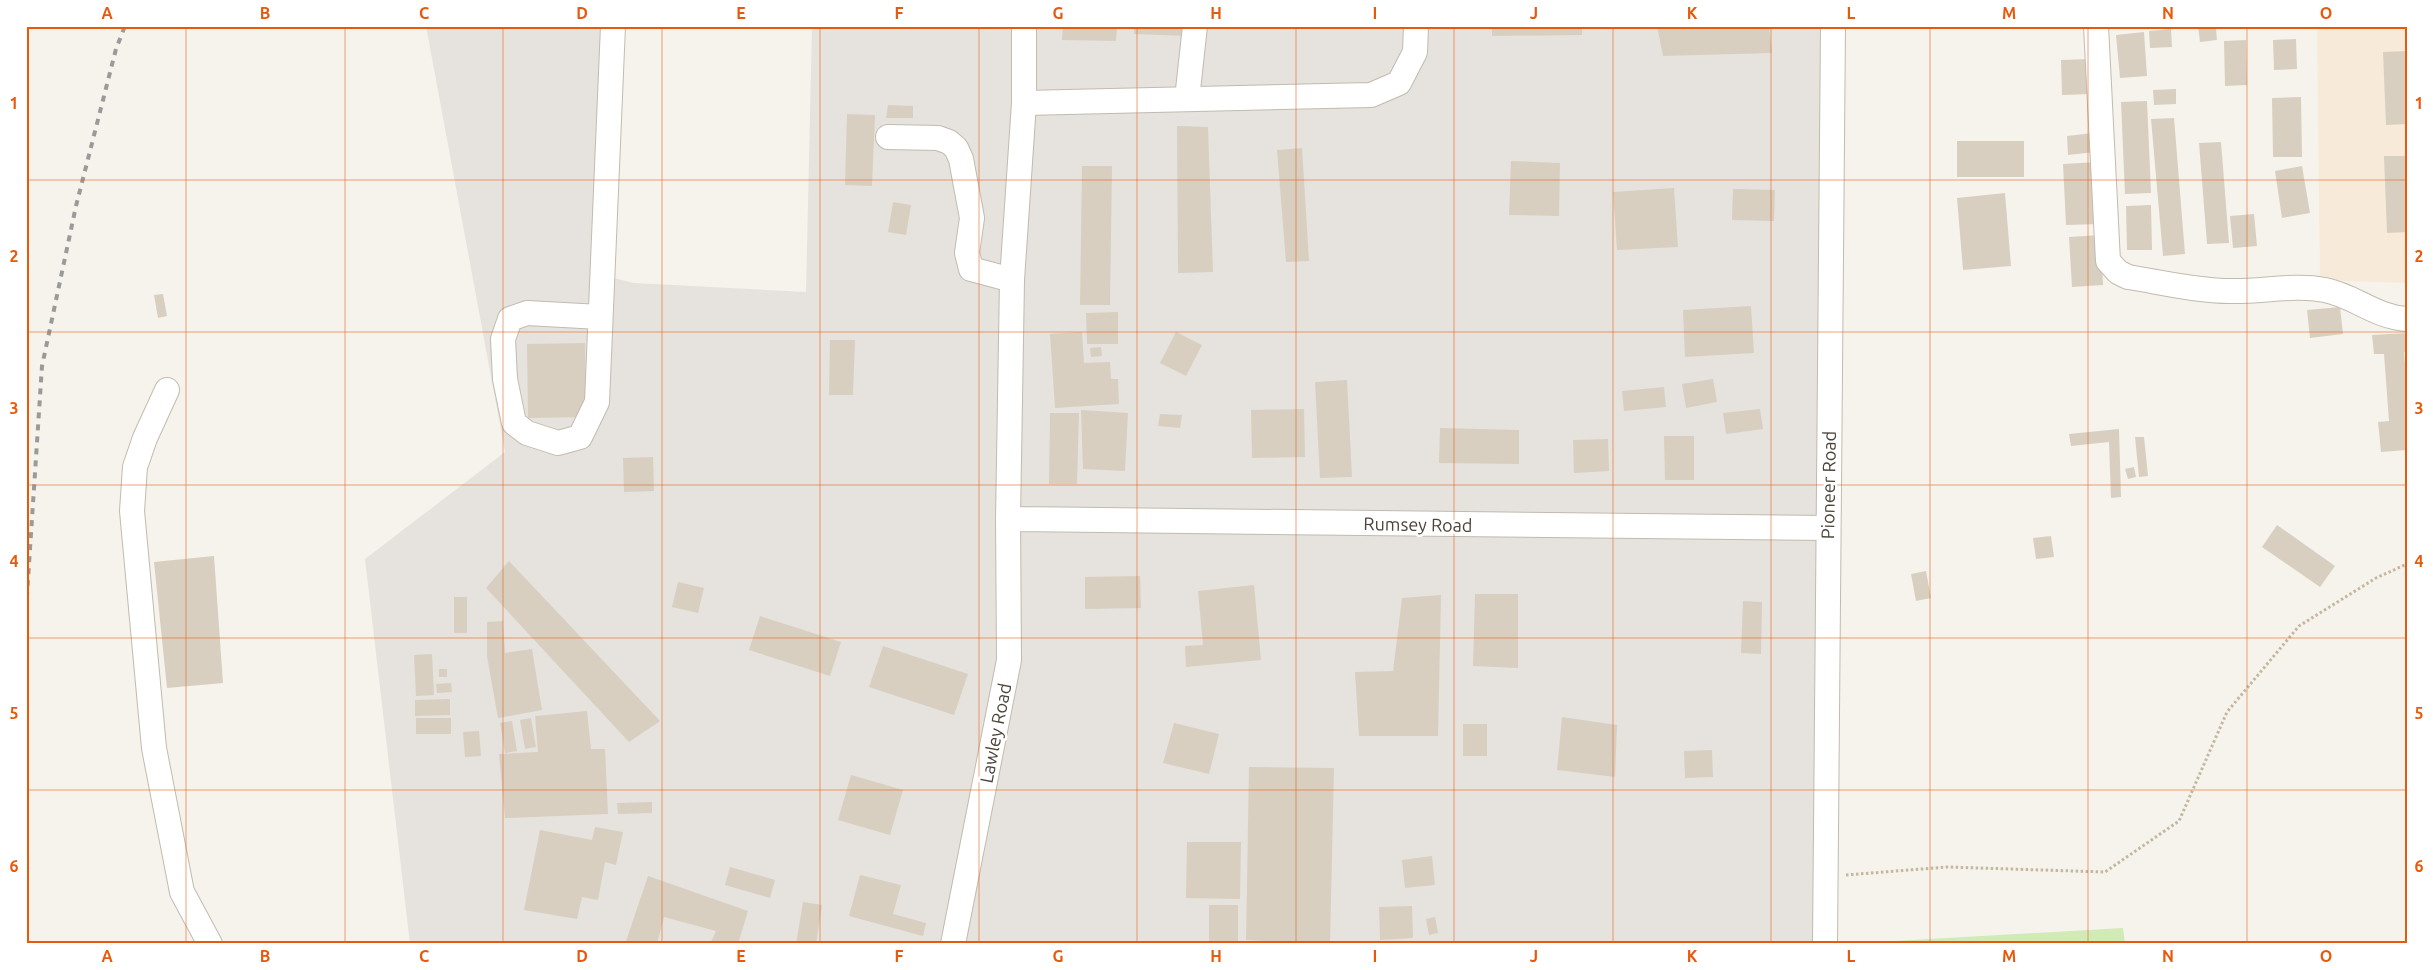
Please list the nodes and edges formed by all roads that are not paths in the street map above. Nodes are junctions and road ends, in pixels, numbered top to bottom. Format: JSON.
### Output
{"nodes":[{"id":1,"x":613,"y":26,"type":"edge"},
{"id":2,"x":1024,"y":26,"type":"edge"},
{"id":3,"x":1195,"y":26,"type":"edge"},
{"id":4,"x":1416,"y":26,"type":"edge"},
{"id":5,"x":1833,"y":26,"type":"edge"},
{"id":6,"x":2096,"y":26,"type":"edge"},
{"id":7,"x":1187,"y":99,"type":"junction"},
{"id":8,"x":1024,"y":103,"type":"junction"},
{"id":9,"x":888,"y":137,"type":"dead end"},
{"id":10,"x":1012,"y":280,"type":"junction"},
{"id":11,"x":600,"y":317,"type":"junction"},
{"id":12,"x":2407,"y":319,"type":"edge"},
{"id":13,"x":167,"y":390,"type":"dead end"},
{"id":14,"x":1008,"y":520,"type":"junction"},
{"id":15,"x":1828,"y":528,"type":"junction"},
{"id":16,"x":210,"y":944,"type":"edge"},
{"id":17,"x":953,"y":944,"type":"edge"},
{"id":18,"x":1825,"y":944,"type":"edge"}],
"edges":[{"from":1,"to":11,"type":"street"},
{"from":2,"to":8,"type":"street","name":"Lawley Road"},
{"from":3,"to":7,"type":"street"},
{"from":4,"to":7,"type":"street"},
{"from":5,"to":15,"type":"street","name":"Pioneer Road"},
{"from":6,"to":12,"type":"street"},
{"from":7,"to":8,"type":"street"},
{"from":8,"to":10,"type":"street","name":"Lawley Road"},
{"from":9,"to":10,"type":"street"},
{"from":10,"to":14,"type":"street","name":"Lawley Road"},
{"from":11,"to":11,"type":"street"},
{"from":13,"to":16,"type":"street"},
{"from":14,"to":15,"type":"street","name":"Rumsey Road"},
{"from":14,"to":17,"type":"street","name":"Lawley Road"},
{"from":15,"to":18,"type":"street","name":"Pioneer Road"}]}
